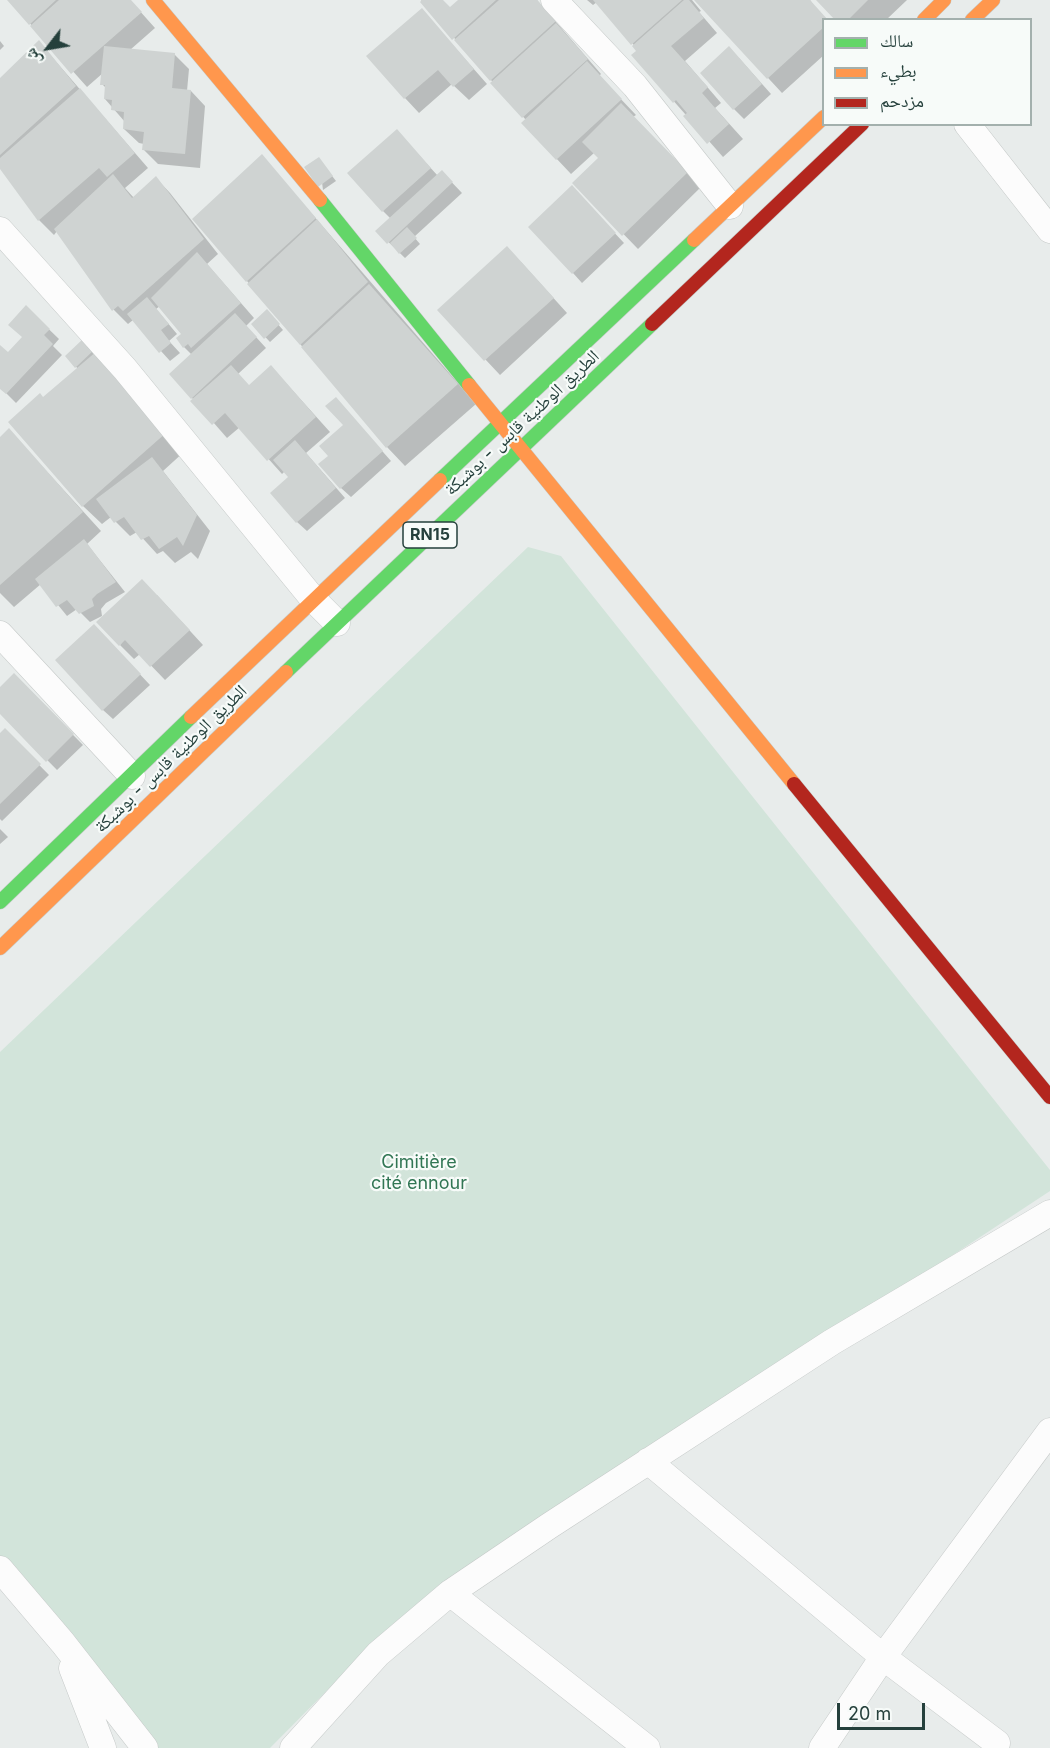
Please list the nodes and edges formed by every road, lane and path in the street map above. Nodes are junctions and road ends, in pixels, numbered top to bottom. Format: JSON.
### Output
{"nodes":[{"id":1,"x":153,"y":0,"type":"edge"},
{"id":2,"x":554,"y":0,"type":"edge"},
{"id":3,"x":944,"y":0,"type":"edge"},
{"id":4,"x":993,"y":0,"type":"edge"},
{"id":5,"x":926,"y":18,"type":"edge"},
{"id":6,"x":974,"y":18,"type":"edge"},
{"id":7,"x":822,"y":119,"type":"edge"},
{"id":8,"x":860,"y":126,"type":"edge"},
{"id":9,"x":969,"y":126,"type":"edge"},
{"id":10,"x":730,"y":206,"type":"junction"},
{"id":11,"x":0,"y":230,"type":"edge"},
{"id":12,"x":1050,"y":230,"type":"edge"},
{"id":13,"x":500,"y":424,"type":"junction"},
{"id":14,"x":521,"y":448,"type":"junction"},
{"id":15,"x":313,"y":599,"type":"junction"},
{"id":16,"x":337,"y":623,"type":"junction"},
{"id":17,"x":0,"y":634,"type":"edge"},
{"id":18,"x":132,"y":776,"type":"junction"},
{"id":19,"x":0,"y":902,"type":"edge"},
{"id":20,"x":0,"y":948,"type":"edge"},
{"id":21,"x":1050,"y":1097,"type":"edge"},
{"id":22,"x":1050,"y":1213,"type":"edge"},
{"id":23,"x":1050,"y":1431,"type":"edge"},
{"id":24,"x":648,"y":1461,"type":"junction"},
{"id":25,"x":0,"y":1569,"type":"edge"},
{"id":26,"x":450,"y":1593,"type":"junction"},
{"id":27,"x":63,"y":1643,"type":"junction"},
{"id":28,"x":883,"y":1656,"type":"junction"},
{"id":29,"x":997,"y":1743,"type":"dead end"},
{"id":30,"x":103,"y":1748,"type":"edge"},
{"id":31,"x":145,"y":1748,"type":"edge"},
{"id":32,"x":293,"y":1748,"type":"edge"},
{"id":33,"x":647,"y":1748,"type":"edge"},
{"id":34,"x":822,"y":1748,"type":"edge"}],
"edges":[{"from":1,"to":13,"type":"main road"},
{"from":2,"to":10,"type":"street"},
{"from":3,"to":5,"type":"main road"},
{"from":4,"to":6,"type":"main road"},
{"from":7,"to":10,"type":"main road","name":"الطريق الوطنية قابس - بوشبكة","number":"RN15"},
{"from":8,"to":14,"type":"main road","name":"الطريق الوطنية قابس - بوشبكة","number":"RN15"},
{"from":9,"to":12,"type":"street"},
{"from":10,"to":13,"type":"main road","name":"الطريق الوطنية قابس - بوشبكة","number":"RN15"},
{"from":11,"to":15,"type":"street"},
{"from":13,"to":14,"type":"main road"},
{"from":13,"to":15,"type":"main road","name":"الطريق الوطنية قابس - بوشبكة","number":"RN15"},
{"from":14,"to":16,"type":"main road","name":"الطريق الوطنية قابس - بوشبكة","number":"RN15"},
{"from":14,"to":21,"type":"main road"},
{"from":15,"to":16,"type":"street"},
{"from":15,"to":18,"type":"main road","name":"الطريق الوطنية قابس - بوشبكة","number":"RN15"},
{"from":16,"to":20,"type":"main road","name":"الطريق الوطنية قابس - بوشبكة","number":"RN15"},
{"from":17,"to":18,"type":"street"},
{"from":18,"to":19,"type":"main road","name":"الطريق الوطنية قابس - بوشبكة","number":"RN15"},
{"from":22,"to":24,"type":"street"},
{"from":23,"to":28,"type":"street"},
{"from":24,"to":26,"type":"street"},
{"from":24,"to":28,"type":"street"},
{"from":25,"to":27,"type":"street"},
{"from":26,"to":32,"type":"street"},
{"from":26,"to":33,"type":"street"},
{"from":27,"to":30,"type":"street"},
{"from":27,"to":31,"type":"street"},
{"from":28,"to":29,"type":"street"},
{"from":28,"to":34,"type":"street"}]}
